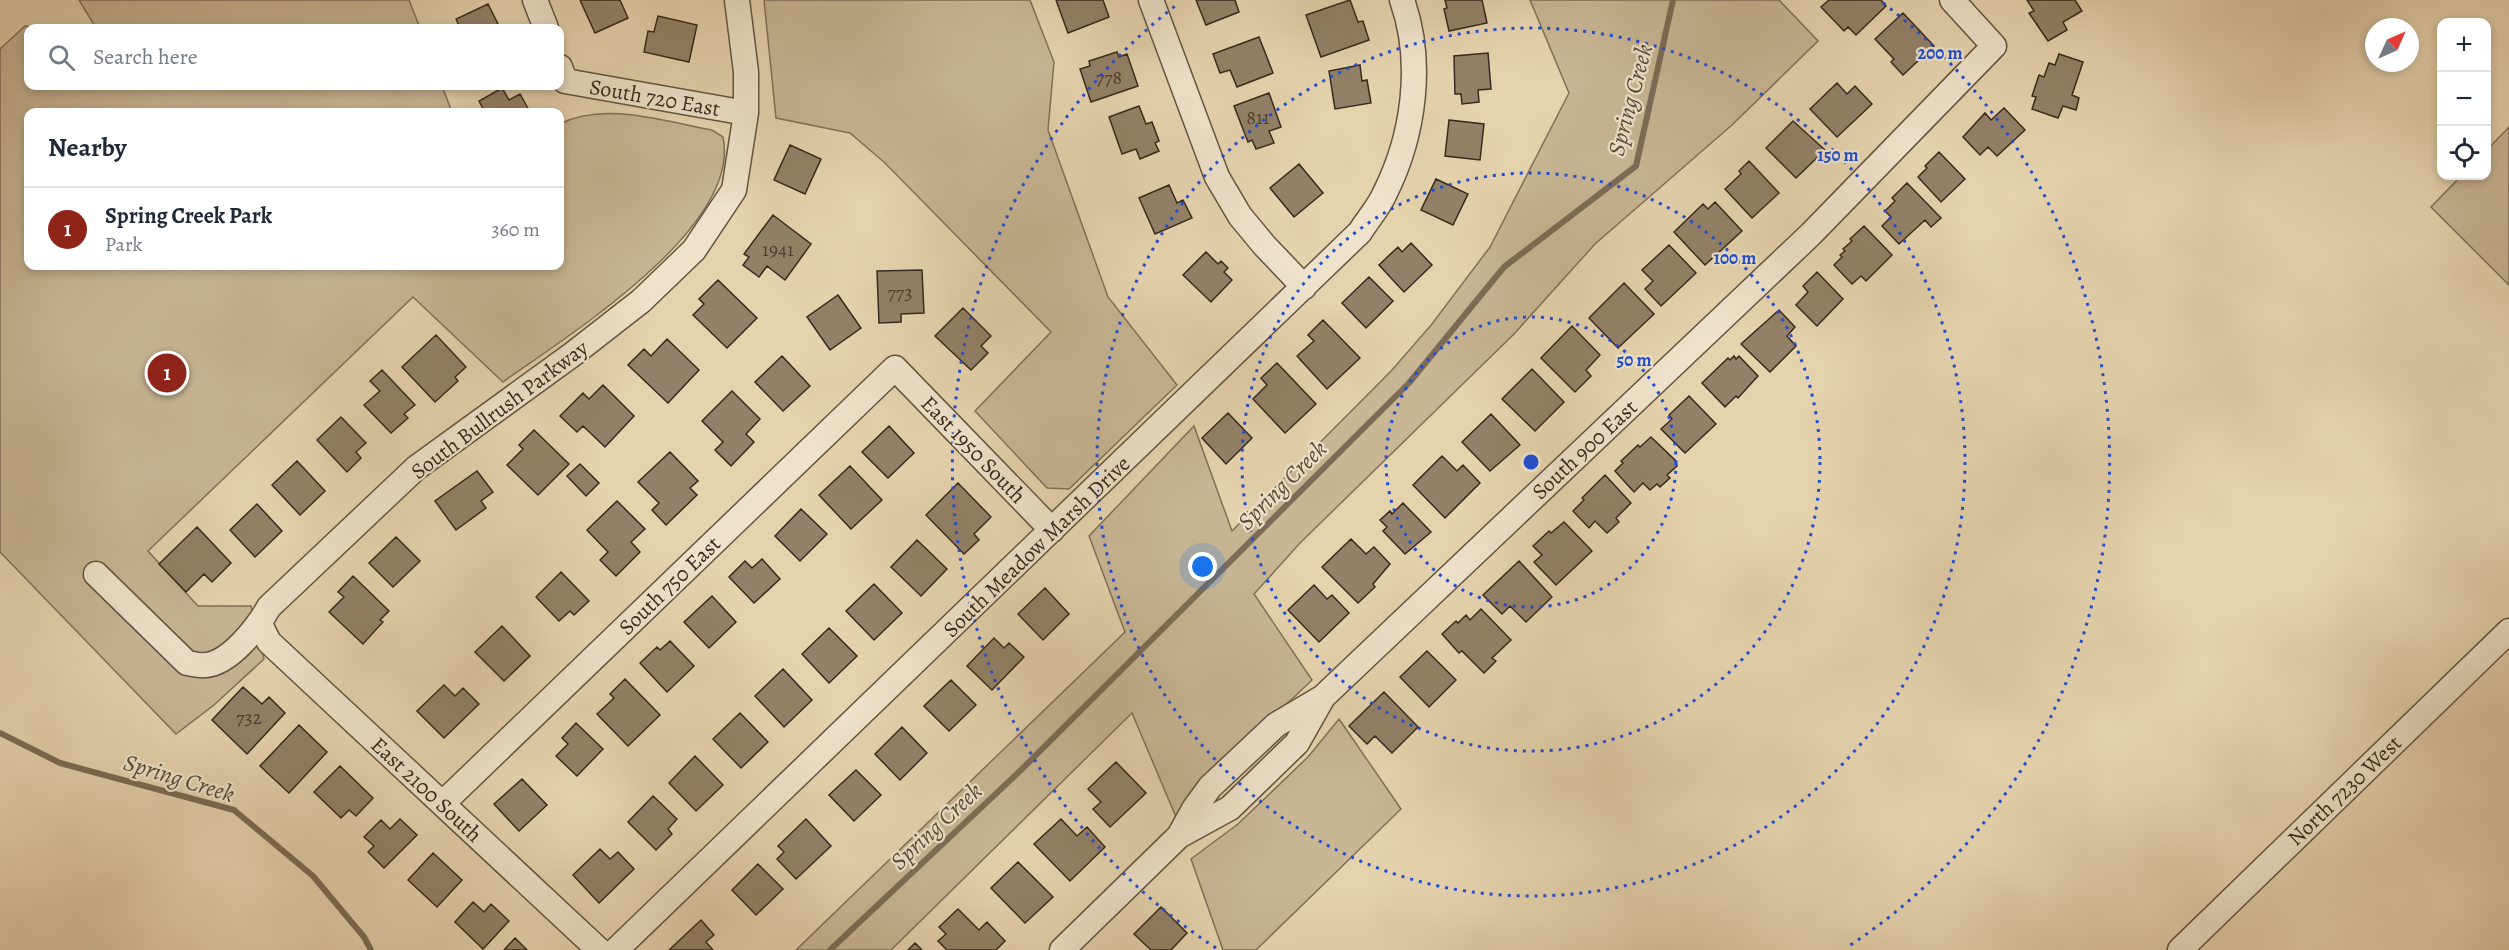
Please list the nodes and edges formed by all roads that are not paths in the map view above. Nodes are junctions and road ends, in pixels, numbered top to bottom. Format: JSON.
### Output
{"nodes":[{"id":1,"x":535,"y":0,"type":"edge"},
{"id":2,"x":737,"y":0,"type":"edge"},
{"id":3,"x":1151,"y":0,"type":"edge"},
{"id":4,"x":1402,"y":0,"type":"edge"},
{"id":5,"x":1952,"y":0,"type":"edge"},
{"id":6,"x":544,"y":24,"type":"edge"},
{"id":7,"x":564,"y":74,"type":"edge"},
{"id":8,"x":746,"y":113,"type":"junction"},
{"id":9,"x":1304,"y":287,"type":"junction"},
{"id":10,"x":895,"y":368,"type":"joint"},
{"id":11,"x":1052,"y":530,"type":"junction"},
{"id":12,"x":96,"y":574,"type":"dead end"},
{"id":13,"x":260,"y":624,"type":"junction"},
{"id":14,"x":2509,"y":631,"type":"edge"},
{"id":15,"x":443,"y":803,"type":"junction"},
{"id":16,"x":599,"y":950,"type":"edge"},
{"id":17,"x":616,"y":950,"type":"edge"},
{"id":18,"x":1062,"y":950,"type":"edge"},
{"id":19,"x":2180,"y":950,"type":"edge"}],
"edges":[{"from":1,"to":6,"type":"street"},
{"from":2,"to":8,"type":"street"},
{"from":3,"to":9,"type":"street"},
{"from":4,"to":9,"type":"street","name":"South Meadow Marsh Drive"},
{"from":5,"to":18,"type":"street","name":"South 900 East"},
{"from":7,"to":8,"type":"street","name":"South 720 East"},
{"from":8,"to":13,"type":"street","name":"South Bullrush Parkway"},
{"from":9,"to":11,"type":"street","name":"South Meadow Marsh Drive"},
{"from":10,"to":11,"type":"street","name":"East 1950 South"},
{"from":10,"to":15,"type":"street","name":"South 750 East"},
{"from":11,"to":17,"type":"street","name":"South Meadow Marsh Drive"},
{"from":12,"to":13,"type":"street","name":"South Bullrush Parkway"},
{"from":13,"to":15,"type":"street","name":"East 2100 South"},
{"from":14,"to":19,"type":"street","name":"North 7230 West"},
{"from":15,"to":16,"type":"street","name":"East 2100 South"}]}
